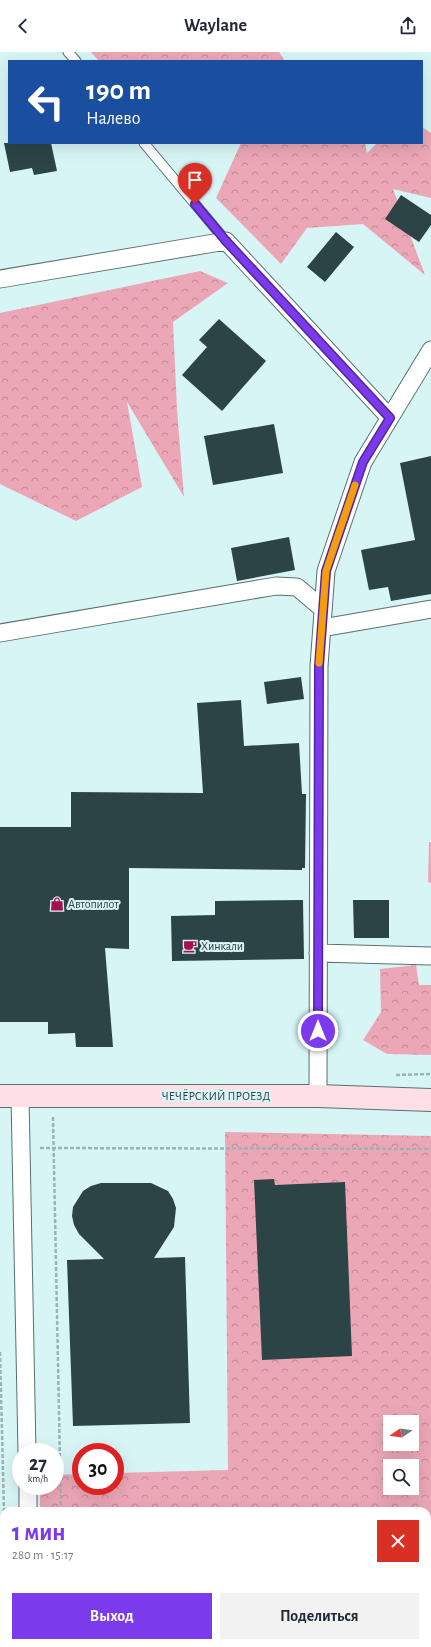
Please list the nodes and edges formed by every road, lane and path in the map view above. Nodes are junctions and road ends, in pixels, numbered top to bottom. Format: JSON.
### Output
{"nodes":[{"id":1,"x":68,"y":52,"type":"edge"},
{"id":2,"x":75,"y":60,"type":"edge"},
{"id":3,"x":145,"y":144,"type":"edge"},
{"id":4,"x":226,"y":241,"type":"junction"},
{"id":5,"x":0,"y":279,"type":"edge"},
{"id":6,"x":431,"y":350,"type":"edge"},
{"id":7,"x":390,"y":418,"type":"junction"},
{"id":8,"x":323,"y":609,"type":"junction"},
{"id":9,"x":431,"y":609,"type":"edge"},
{"id":10,"x":322,"y":628,"type":"junction"},
{"id":11,"x":0,"y":633,"type":"edge"},
{"id":12,"x":318,"y":953,"type":"junction"},
{"id":13,"x":431,"y":956,"type":"edge"},
{"id":14,"x":10,"y":1096,"type":"edge"},
{"id":15,"x":52,"y":1096,"type":"junction"},
{"id":16,"x":318,"y":1096,"type":"junction"},
{"id":17,"x":431,"y":1100,"type":"edge"},
{"id":18,"x":20,"y":1148,"type":"junction"},
{"id":19,"x":54,"y":1148,"type":"junction"},
{"id":20,"x":431,"y":1150,"type":"edge"},
{"id":21,"x":0,"y":1352,"type":"edge"},
{"id":22,"x":27,"y":1443,"type":"edge"},
{"id":23,"x":28,"y":1495,"type":"edge"},
{"id":24,"x":4,"y":1507,"type":"edge"},
{"id":25,"x":28,"y":1507,"type":"edge"},
{"id":26,"x":61,"y":1507,"type":"edge"}],
"edges":[{"from":1,"to":2,"type":"lane"},
{"from":3,"to":4,"type":"lane"},
{"from":4,"to":5,"type":"street"},
{"from":4,"to":7,"type":"street"},
{"from":6,"to":7,"type":"street"},
{"from":7,"to":8,"type":"street"},
{"from":8,"to":10,"type":"street"},
{"from":8,"to":11,"type":"street"},
{"from":9,"to":10,"type":"street"},
{"from":10,"to":12,"type":"street"},
{"from":12,"to":13,"type":"street"},
{"from":12,"to":16,"type":"street"},
{"from":14,"to":15,"type":"main road","name":"ЧЕЧЁРСКИЙ ПРОЕЗД"},
{"from":14,"to":18,"type":"street"},
{"from":15,"to":16,"type":"main road","name":"ЧЕЧЁРСКИЙ ПРОЕЗД"},
{"from":15,"to":19,"type":"path"},
{"from":16,"to":17,"type":"main road","name":"ЧЕЧЁРСКИЙ ПРОЕЗД"},
{"from":18,"to":19,"type":"path"},
{"from":18,"to":22,"type":"street"},
{"from":19,"to":20,"type":"path"},
{"from":19,"to":26,"type":"path"},
{"from":21,"to":24,"type":"path"},
{"from":23,"to":25,"type":"street"}]}
